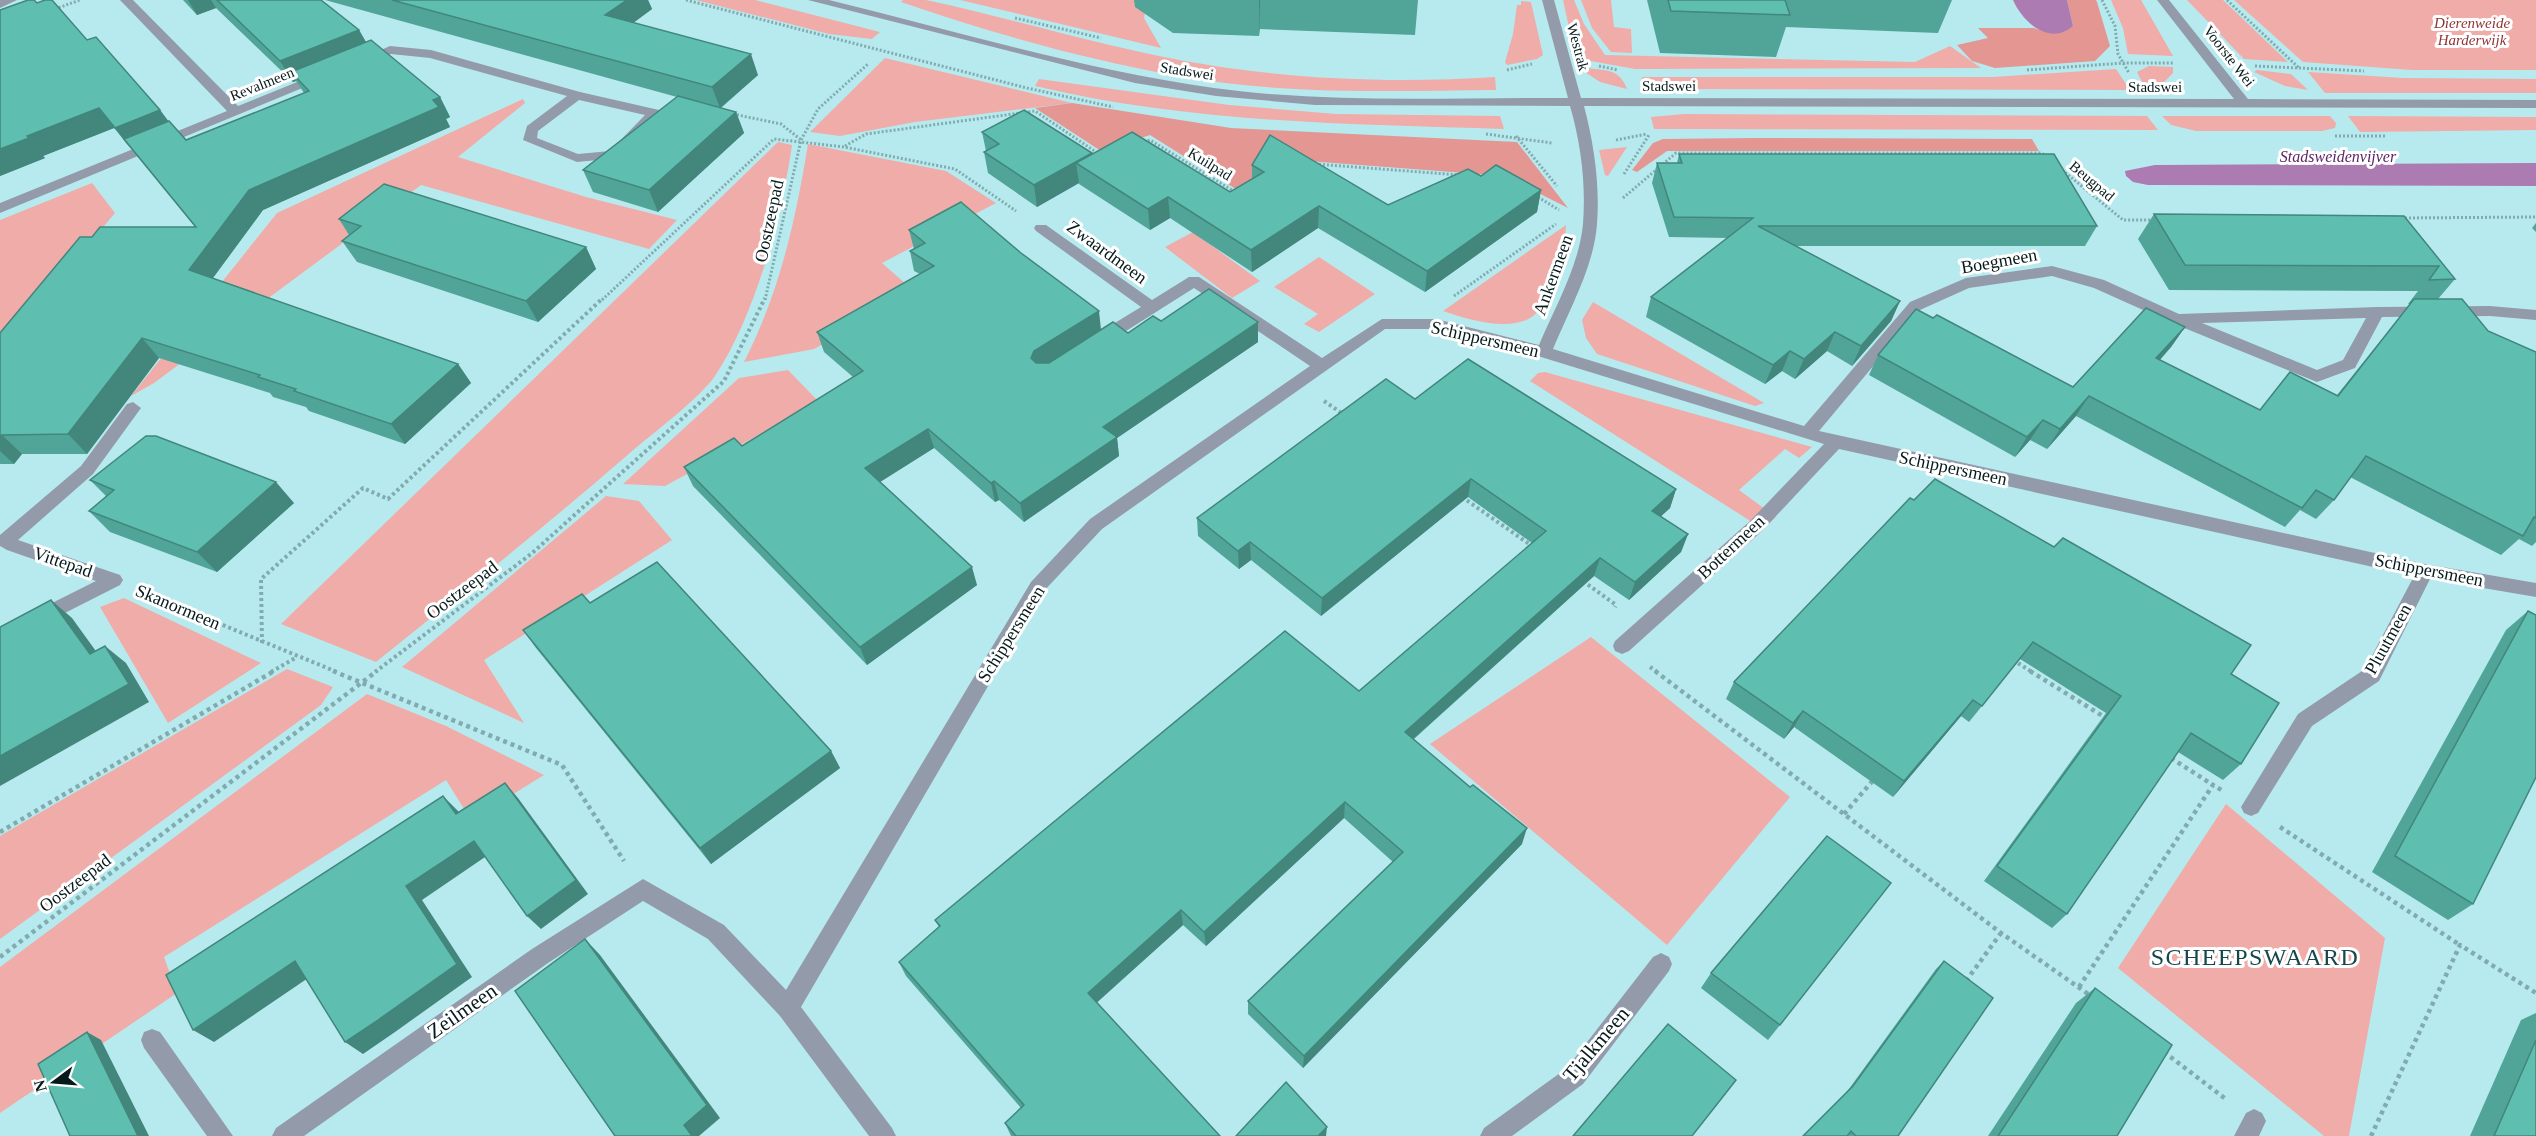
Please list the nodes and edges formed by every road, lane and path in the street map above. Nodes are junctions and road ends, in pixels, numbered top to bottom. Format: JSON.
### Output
{"nodes":[{"id":1,"x":11,"y":0,"type":"edge"},
{"id":2,"x":80,"y":0,"type":"edge"},
{"id":3,"x":126,"y":0,"type":"edge"},
{"id":4,"x":686,"y":0,"type":"edge"},
{"id":5,"x":814,"y":0,"type":"edge"},
{"id":6,"x":1548,"y":0,"type":"edge"},
{"id":7,"x":2103,"y":0,"type":"edge"},
{"id":8,"x":2163,"y":0,"type":"edge"},
{"id":9,"x":2227,"y":0,"type":"edge"},
{"id":10,"x":0,"y":4,"type":"edge"},
{"id":11,"x":50,"y":11,"type":"edge"},
{"id":12,"x":1013,"y":17,"type":"dead end"},
{"id":13,"x":1104,"y":39,"type":"dead end"},
{"id":14,"x":1565,"y":62,"type":"junction"},
{"id":15,"x":2294,"y":62,"type":"dead end"},
{"id":16,"x":2123,"y":63,"type":"junction"},
{"id":17,"x":868,"y":64,"type":"dead end"},
{"id":18,"x":2216,"y":64,"type":"junction"},
{"id":19,"x":1502,"y":71,"type":"dead end"},
{"id":20,"x":2018,"y":71,"type":"dead end"},
{"id":21,"x":2371,"y":71,"type":"dead end"},
{"id":22,"x":1629,"y":73,"type":"dead end"},
{"id":23,"x":578,"y":95,"type":"junction"},
{"id":24,"x":1576,"y":103,"type":"junction"},
{"id":25,"x":2245,"y":104,"type":"junction"},
{"id":26,"x":2536,"y":104,"type":"edge"},
{"id":27,"x":1107,"y":106,"type":"dead end"},
{"id":28,"x":236,"y":112,"type":"junction"},
{"id":29,"x":723,"y":112,"type":"edge"},
{"id":30,"x":801,"y":140,"type":"junction"},
{"id":31,"x":1141,"y":143,"type":"edge"},
{"id":32,"x":844,"y":147,"type":"junction"},
{"id":33,"x":1104,"y":158,"type":"edge"},
{"id":34,"x":2051,"y":160,"type":"edge"},
{"id":35,"x":1308,"y":163,"type":"edge"},
{"id":36,"x":2060,"y":168,"type":"edge"},
{"id":37,"x":1461,"y":175,"type":"edge"},
{"id":38,"x":1528,"y":191,"type":"edge"},
{"id":39,"x":1243,"y":197,"type":"edge"},
{"id":40,"x":0,"y":208,"type":"edge"},
{"id":41,"x":1568,"y":216,"type":"dead end"},
{"id":42,"x":2536,"y":217,"type":"edge"},
{"id":43,"x":2394,"y":218,"type":"edge"},
{"id":44,"x":2158,"y":220,"type":"edge"},
{"id":45,"x":1559,"y":222,"type":"dead end"},
{"id":46,"x":1590,"y":225,"type":"junction"},
{"id":47,"x":1041,"y":228,"type":"joint"},
{"id":48,"x":1151,"y":307,"type":"junction"},
{"id":49,"x":2377,"y":312,"type":"junction"},
{"id":50,"x":2536,"y":315,"type":"edge"},
{"id":51,"x":2177,"y":319,"type":"junction"},
{"id":52,"x":1428,"y":324,"type":"junction"},
{"id":53,"x":1083,"y":351,"type":"edge"},
{"id":54,"x":1544,"y":352,"type":"junction"},
{"id":55,"x":1323,"y":368,"type":"junction"},
{"id":56,"x":1299,"y":384,"type":"junction"},
{"id":57,"x":133,"y":408,"type":"dead end"},
{"id":58,"x":1347,"y":417,"type":"edge"},
{"id":59,"x":1808,"y":433,"type":"junction"},
{"id":60,"x":1836,"y":442,"type":"junction"},
{"id":61,"x":1453,"y":491,"type":"edge"},
{"id":62,"x":4,"y":544,"type":"edge"},
{"id":63,"x":1540,"y":551,"type":"edge"},
{"id":64,"x":2425,"y":570,"type":"junction"},
{"id":65,"x":1578,"y":578,"type":"edge"},
{"id":66,"x":114,"y":580,"type":"junction"},
{"id":67,"x":2536,"y":590,"type":"edge"},
{"id":68,"x":0,"y":638,"type":"edge"},
{"id":69,"x":262,"y":643,"type":"junction"},
{"id":70,"x":1622,"y":646,"type":"junction"},
{"id":71,"x":297,"y":657,"type":"junction"},
{"id":72,"x":2010,"y":658,"type":"edge"},
{"id":73,"x":360,"y":684,"type":"junction"},
{"id":74,"x":2111,"y":722,"type":"edge"},
{"id":75,"x":2162,"y":753,"type":"edge"},
{"id":76,"x":1882,"y":770,"type":"edge"},
{"id":77,"x":2213,"y":785,"type":"junction"},
{"id":78,"x":2251,"y":807,"type":"junction"},
{"id":79,"x":1844,"y":814,"type":"junction"},
{"id":80,"x":0,"y":832,"type":"edge"},
{"id":81,"x":643,"y":889,"type":"junction"},
{"id":82,"x":2001,"y":933,"type":"junction"},
{"id":83,"x":2460,"y":945,"type":"junction"},
{"id":84,"x":0,"y":957,"type":"edge"},
{"id":85,"x":1661,"y":964,"type":"dead end"},
{"id":86,"x":2079,"y":987,"type":"junction"},
{"id":87,"x":1960,"y":991,"type":"edge"},
{"id":88,"x":2536,"y":993,"type":"edge"},
{"id":89,"x":2097,"y":1001,"type":"edge"},
{"id":90,"x":788,"y":1008,"type":"junction"},
{"id":91,"x":152,"y":1040,"type":"dead end"},
{"id":92,"x":2162,"y":1051,"type":"edge"},
{"id":93,"x":2250,"y":1129,"type":"edge"},
{"id":94,"x":221,"y":1136,"type":"edge"},
{"id":95,"x":284,"y":1136,"type":"edge"},
{"id":96,"x":884,"y":1136,"type":"edge"},
{"id":97,"x":1492,"y":1136,"type":"edge"},
{"id":98,"x":2371,"y":1136,"type":"edge"}],
"edges":[{"from":1,"to":10,"type":"street"},
{"from":2,"to":11,"type":"path"},
{"from":3,"to":28,"type":"street"},
{"from":4,"to":27,"type":"path"},
{"from":5,"to":24,"type":"street","name":"Stadswei"},
{"from":6,"to":14,"type":"street","name":"Westrak"},
{"from":7,"to":16,"type":"path"},
{"from":8,"to":18,"type":"street","name":"Voorste Wei"},
{"from":9,"to":15,"type":"path","name":"Voorste Wei"},
{"from":12,"to":13,"type":"path"},
{"from":14,"to":19,"type":"path","name":"Stadswei"},
{"from":14,"to":22,"type":"path","name":"Stadswei"},
{"from":14,"to":24,"type":"street","name":"Westrak"},
{"from":16,"to":18,"type":"path","name":"Stadswei"},
{"from":16,"to":20,"type":"path","name":"Stadswei"},
{"from":17,"to":30,"type":"path","name":"Oostzeepad"},
{"from":18,"to":21,"type":"path","name":"Stadswei"},
{"from":18,"to":25,"type":"street","name":"Voorste Wei"},
{"from":23,"to":23,"type":"street","name":"Revalmeen"},
{"from":23,"to":28,"type":"street","name":"Revalmeen"},
{"from":24,"to":25,"type":"street","name":"Stadswei"},
{"from":24,"to":46,"type":"street","name":"Ankermeen"},
{"from":25,"to":26,"type":"street","name":"Stadswei"},
{"from":28,"to":40,"type":"street","name":"Revalmeen"},
{"from":29,"to":30,"type":"path"},
{"from":30,"to":32,"type":"path"},
{"from":30,"to":69,"type":"path"},
{"from":30,"to":73,"type":"path","name":"Oostzeepad"},
{"from":31,"to":39,"type":"path","name":"Kuilpad"},
{"from":32,"to":33,"type":"path"},
{"from":32,"to":47,"type":"path"},
{"from":34,"to":46,"type":"path","name":"Beugpad"},
{"from":35,"to":37,"type":"path"},
{"from":36,"to":44,"type":"path","name":"Beugpad"},
{"from":38,"to":41,"type":"path"},
{"from":42,"to":43,"type":"path"},
{"from":45,"to":52,"type":"path","name":"Ankermeen"},
{"from":46,"to":54,"type":"street","name":"Ankermeen"},
{"from":47,"to":48,"type":"street","name":"Zwaardmeen"},
{"from":48,"to":53,"type":"street","name":"Zwaardmeen"},
{"from":48,"to":55,"type":"street","name":"Zwaardmeen"},
{"from":49,"to":50,"type":"street","name":"Boegmeen"},
{"from":49,"to":51,"type":"street","name":"Boegmeen"},
{"from":49,"to":51,"type":"street","name":"Boegmeen"},
{"from":51,"to":59,"type":"street","name":"Boegmeen"},
{"from":52,"to":54,"type":"street","name":"Schippersmeen"},
{"from":52,"to":55,"type":"street","name":"Schippersmeen"},
{"from":54,"to":59,"type":"street","name":"Schippersmeen"},
{"from":55,"to":56,"type":"street","name":"Schippersmeen"},
{"from":56,"to":58,"type":"path"},
{"from":56,"to":90,"type":"street","name":"Schippersmeen"},
{"from":57,"to":62,"type":"street"},
{"from":59,"to":60,"type":"street","name":"Schippersmeen"},
{"from":60,"to":64,"type":"street","name":"Schippersmeen"},
{"from":60,"to":70,"type":"street","name":"Bottermeen"},
{"from":61,"to":63,"type":"path"},
{"from":62,"to":66,"type":"street","name":"Vittepad"},
{"from":64,"to":67,"type":"street","name":"Schippersmeen"},
{"from":64,"to":78,"type":"street","name":"Pluutmeen"},
{"from":65,"to":70,"type":"path"},
{"from":66,"to":68,"type":"street","name":"Skanormeen"},
{"from":66,"to":69,"type":"path","name":"Skanormeen"},
{"from":69,"to":71,"type":"path","name":"Skanormeen"},
{"from":70,"to":79,"type":"path"},
{"from":71,"to":73,"type":"path","name":"Skanormeen"},
{"from":71,"to":80,"type":"path"},
{"from":72,"to":74,"type":"path"},
{"from":73,"to":81,"type":"path"},
{"from":73,"to":84,"type":"path","name":"Oostzeepad"},
{"from":75,"to":77,"type":"path"},
{"from":76,"to":79,"type":"path"},
{"from":77,"to":78,"type":"path"},
{"from":77,"to":86,"type":"path"},
{"from":78,"to":83,"type":"path"},
{"from":79,"to":82,"type":"path"},
{"from":81,"to":90,"type":"street"},
{"from":81,"to":95,"type":"street","name":"Zeilmeen"},
{"from":82,"to":86,"type":"path"},
{"from":82,"to":87,"type":"path"},
{"from":83,"to":88,"type":"path"},
{"from":83,"to":98,"type":"path"},
{"from":85,"to":97,"type":"street","name":"Tjalkmeen"},
{"from":86,"to":89,"type":"path"},
{"from":90,"to":96,"type":"street"},
{"from":91,"to":94,"type":"street"},
{"from":92,"to":93,"type":"path"}]}
